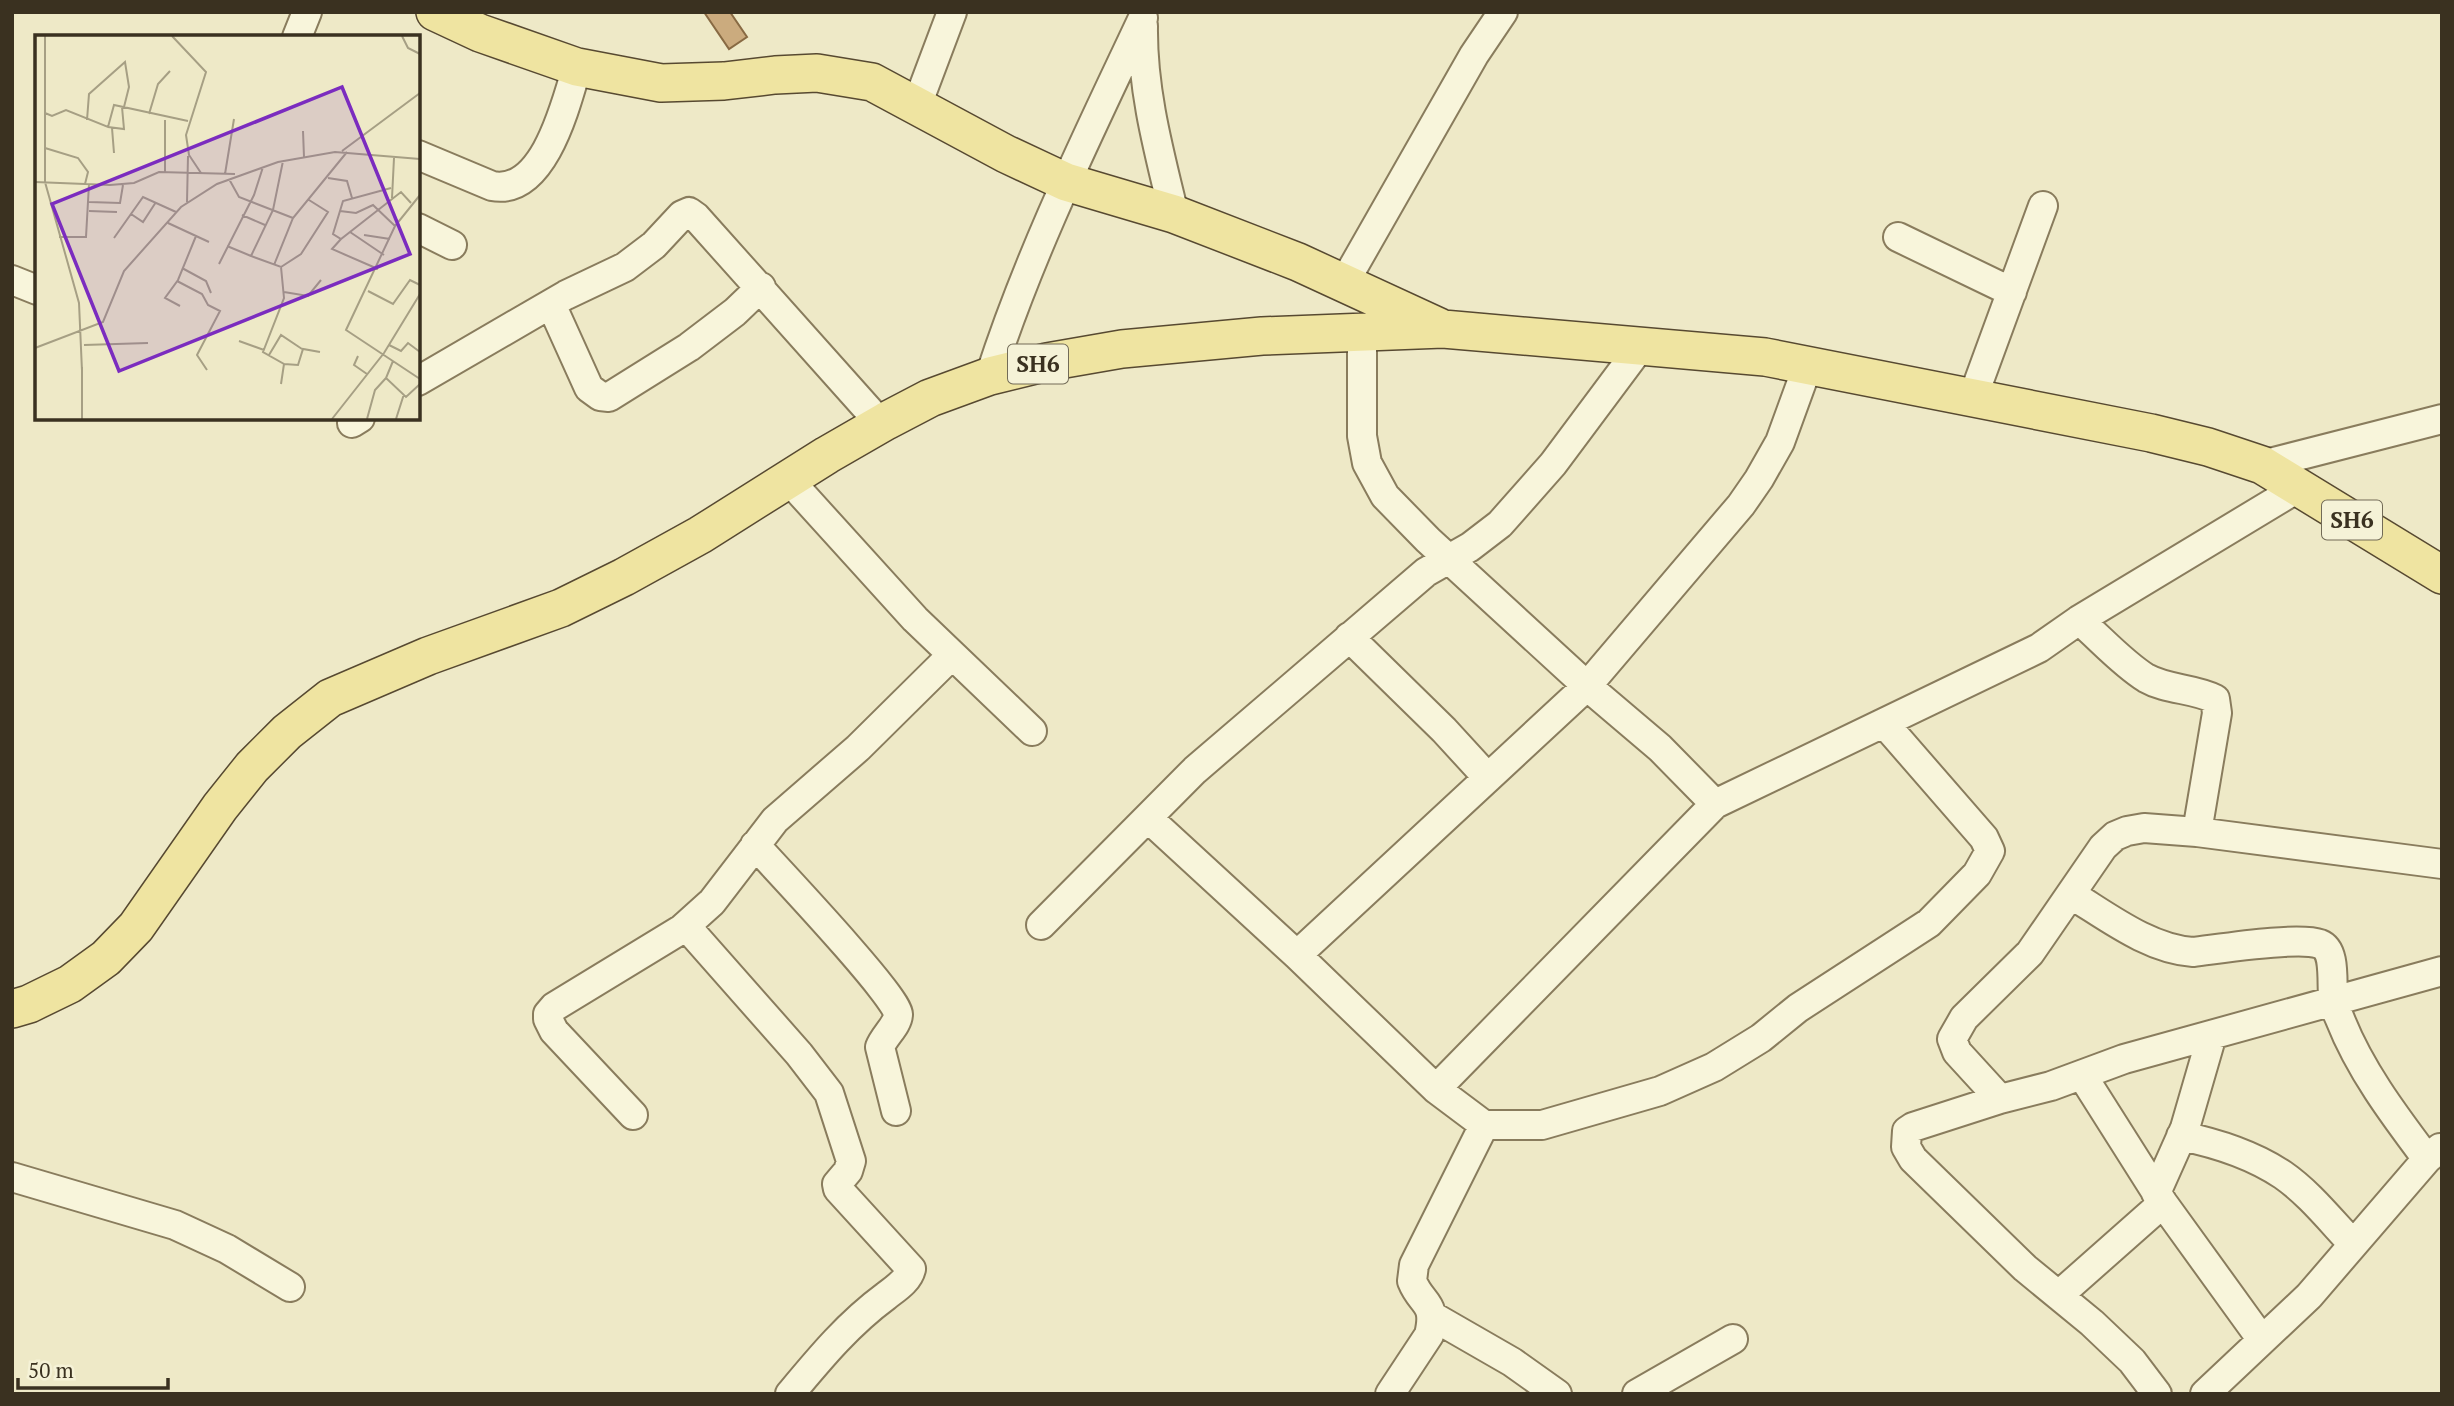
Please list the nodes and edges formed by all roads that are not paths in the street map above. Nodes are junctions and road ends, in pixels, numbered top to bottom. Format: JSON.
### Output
{"nodes":[{"id":1,"x":307,"y":12,"type":"edge"},
{"id":2,"x":435,"y":12,"type":"edge"},
{"id":3,"x":953,"y":12,"type":"edge"},
{"id":4,"x":1503,"y":12,"type":"edge"},
{"id":5,"x":1143,"y":15,"type":"edge"},
{"id":6,"x":298,"y":35,"type":"edge"},
{"id":7,"x":577,"y":67,"type":"junction"},
{"id":8,"x":917,"y":105,"type":"junction"},
{"id":9,"x":420,"y":156,"type":"edge"},
{"id":10,"x":1066,"y":182,"type":"junction"},
{"id":11,"x":2043,"y":206,"type":"dead end"},
{"id":12,"x":1174,"y":214,"type":"junction"},
{"id":13,"x":420,"y":229,"type":"edge"},
{"id":14,"x":1898,"y":237,"type":"dead end"},
{"id":15,"x":452,"y":246,"type":"dead end"},
{"id":16,"x":12,"y":280,"type":"edge"},
{"id":17,"x":1344,"y":284,"type":"junction"},
{"id":18,"x":761,"y":287,"type":"junction"},
{"id":19,"x":35,"y":289,"type":"edge"},
{"id":20,"x":2012,"y":292,"type":"junction"},
{"id":21,"x":551,"y":304,"type":"junction"},
{"id":22,"x":1443,"y":329,"type":"junction"},
{"id":23,"x":1362,"y":333,"type":"junction"},
{"id":24,"x":1641,"y":346,"type":"junction"},
{"id":25,"x":1808,"y":365,"type":"junction"},
{"id":26,"x":990,"y":376,"type":"junction"},
{"id":27,"x":420,"y":380,"type":"edge"},
{"id":28,"x":1973,"y":397,"type":"junction"},
{"id":29,"x":2442,"y":419,"type":"edge"},
{"id":30,"x":881,"y":424,"type":"junction"},
{"id":31,"x":2262,"y":465,"type":"junction"},
{"id":32,"x":788,"y":479,"type":"junction"},
{"id":33,"x":2301,"y":486,"type":"junction"},
{"id":34,"x":1448,"y":558,"type":"junction"},
{"id":35,"x":2442,"y":576,"type":"edge"},
{"id":36,"x":2079,"y":620,"type":"junction"},
{"id":37,"x":1349,"y":638,"type":"junction"},
{"id":38,"x":952,"y":655,"type":"junction"},
{"id":39,"x":1587,"y":687,"type":"junction"},
{"id":40,"x":1884,"y":723,"type":"junction"},
{"id":41,"x":1032,"y":731,"type":"dead end"},
{"id":42,"x":1488,"y":778,"type":"junction"},
{"id":43,"x":1715,"y":804,"type":"junction"},
{"id":44,"x":1148,"y":818,"type":"junction"},
{"id":45,"x":2197,"y":832,"type":"junction"},
{"id":46,"x":755,"y":845,"type":"junction"},
{"id":47,"x":2442,"y":863,"type":"edge"},
{"id":48,"x":2071,"y":895,"type":"junction"},
{"id":49,"x":1041,"y":925,"type":"dead end"},
{"id":50,"x":686,"y":926,"type":"junction"},
{"id":51,"x":1297,"y":955,"type":"junction"},
{"id":52,"x":2442,"y":971,"type":"edge"},
{"id":53,"x":2334,"y":1002,"type":"junction"},
{"id":54,"x":12,"y":1009,"type":"edge"},
{"id":55,"x":2212,"y":1035,"type":"junction"},
{"id":56,"x":2081,"y":1074,"type":"junction"},
{"id":57,"x":1436,"y":1089,"type":"junction"},
{"id":58,"x":2000,"y":1099,"type":"junction"},
{"id":59,"x":896,"y":1111,"type":"dead end"},
{"id":60,"x":633,"y":1115,"type":"dead end"},
{"id":61,"x":1484,"y":1125,"type":"junction"},
{"id":62,"x":2181,"y":1136,"type":"junction"},
{"id":63,"x":2434,"y":1153,"type":"edge"},
{"id":64,"x":12,"y":1177,"type":"edge"},
{"id":65,"x":2159,"y":1198,"type":"junction"},
{"id":66,"x":2353,"y":1244,"type":"junction"},
{"id":67,"x":290,"y":1287,"type":"dead end"},
{"id":68,"x":2059,"y":1295,"type":"junction"},
{"id":69,"x":1432,"y":1316,"type":"junction"},
{"id":70,"x":1733,"y":1339,"type":"dead end"},
{"id":71,"x":2262,"y":1340,"type":"junction"},
{"id":72,"x":790,"y":1394,"type":"edge"},
{"id":73,"x":1390,"y":1394,"type":"edge"},
{"id":74,"x":1557,"y":1394,"type":"edge"},
{"id":75,"x":1637,"y":1394,"type":"edge"},
{"id":76,"x":2157,"y":1394,"type":"edge"},
{"id":77,"x":2205,"y":1394,"type":"edge"}],
"edges":[{"from":1,"to":6,"type":"street"},
{"from":2,"to":7,"type":"main road"},
{"from":3,"to":8,"type":"street"},
{"from":4,"to":17,"type":"street"},
{"from":5,"to":10,"type":"street"},
{"from":5,"to":12,"type":"street"},
{"from":7,"to":8,"type":"main road"},
{"from":7,"to":9,"type":"street"},
{"from":8,"to":10,"type":"main road"},
{"from":10,"to":12,"type":"main road"},
{"from":10,"to":26,"type":"street"},
{"from":11,"to":20,"type":"street"},
{"from":12,"to":17,"type":"main road"},
{"from":13,"to":15,"type":"street"},
{"from":14,"to":20,"type":"street"},
{"from":16,"to":19,"type":"street"},
{"from":17,"to":22,"type":"main road"},
{"from":18,"to":21,"type":"street"},
{"from":18,"to":21,"type":"street"},
{"from":18,"to":30,"type":"street"},
{"from":20,"to":28,"type":"street"},
{"from":21,"to":27,"type":"street"},
{"from":22,"to":23,"type":"main road","number":"SH6"},
{"from":22,"to":24,"type":"main road","number":"SH6"},
{"from":23,"to":26,"type":"main road","number":"SH6"},
{"from":23,"to":34,"type":"street"},
{"from":24,"to":25,"type":"main road","number":"SH6"},
{"from":24,"to":34,"type":"street"},
{"from":25,"to":28,"type":"main road","number":"SH6"},
{"from":25,"to":39,"type":"street"},
{"from":26,"to":30,"type":"main road","number":"SH6"},
{"from":28,"to":31,"type":"main road","number":"SH6"},
{"from":29,"to":31,"type":"street"},
{"from":30,"to":32,"type":"main road","number":"SH6"},
{"from":31,"to":33,"type":"main road","number":"SH6"},
{"from":32,"to":38,"type":"street"},
{"from":32,"to":54,"type":"main road","number":"SH6"},
{"from":33,"to":35,"type":"main road","number":"SH6"},
{"from":33,"to":36,"type":"street"},
{"from":34,"to":37,"type":"street"},
{"from":34,"to":39,"type":"street"},
{"from":36,"to":40,"type":"street"},
{"from":36,"to":45,"type":"street"},
{"from":37,"to":42,"type":"street"},
{"from":37,"to":44,"type":"street"},
{"from":38,"to":41,"type":"street"},
{"from":38,"to":46,"type":"street"},
{"from":39,"to":42,"type":"street"},
{"from":39,"to":43,"type":"street"},
{"from":40,"to":43,"type":"street"},
{"from":40,"to":61,"type":"street"},
{"from":42,"to":51,"type":"street"},
{"from":43,"to":57,"type":"street"},
{"from":44,"to":49,"type":"street"},
{"from":44,"to":51,"type":"street"},
{"from":45,"to":47,"type":"street"},
{"from":45,"to":48,"type":"street"},
{"from":46,"to":50,"type":"street"},
{"from":46,"to":59,"type":"street"},
{"from":48,"to":53,"type":"street"},
{"from":48,"to":58,"type":"street"},
{"from":50,"to":60,"type":"street"},
{"from":50,"to":72,"type":"street"},
{"from":51,"to":57,"type":"street"},
{"from":52,"to":53,"type":"street"},
{"from":53,"to":55,"type":"street"},
{"from":53,"to":63,"type":"street"},
{"from":55,"to":56,"type":"street"},
{"from":55,"to":62,"type":"street"},
{"from":56,"to":58,"type":"street"},
{"from":56,"to":65,"type":"street"},
{"from":57,"to":61,"type":"street"},
{"from":58,"to":68,"type":"street"},
{"from":61,"to":69,"type":"street"},
{"from":62,"to":65,"type":"street"},
{"from":62,"to":66,"type":"street"},
{"from":63,"to":66,"type":"street"},
{"from":64,"to":67,"type":"street"},
{"from":65,"to":68,"type":"street"},
{"from":65,"to":71,"type":"street"},
{"from":66,"to":71,"type":"street"},
{"from":68,"to":76,"type":"street"},
{"from":69,"to":73,"type":"street"},
{"from":69,"to":74,"type":"street"},
{"from":70,"to":75,"type":"street"},
{"from":71,"to":77,"type":"street"}]}
